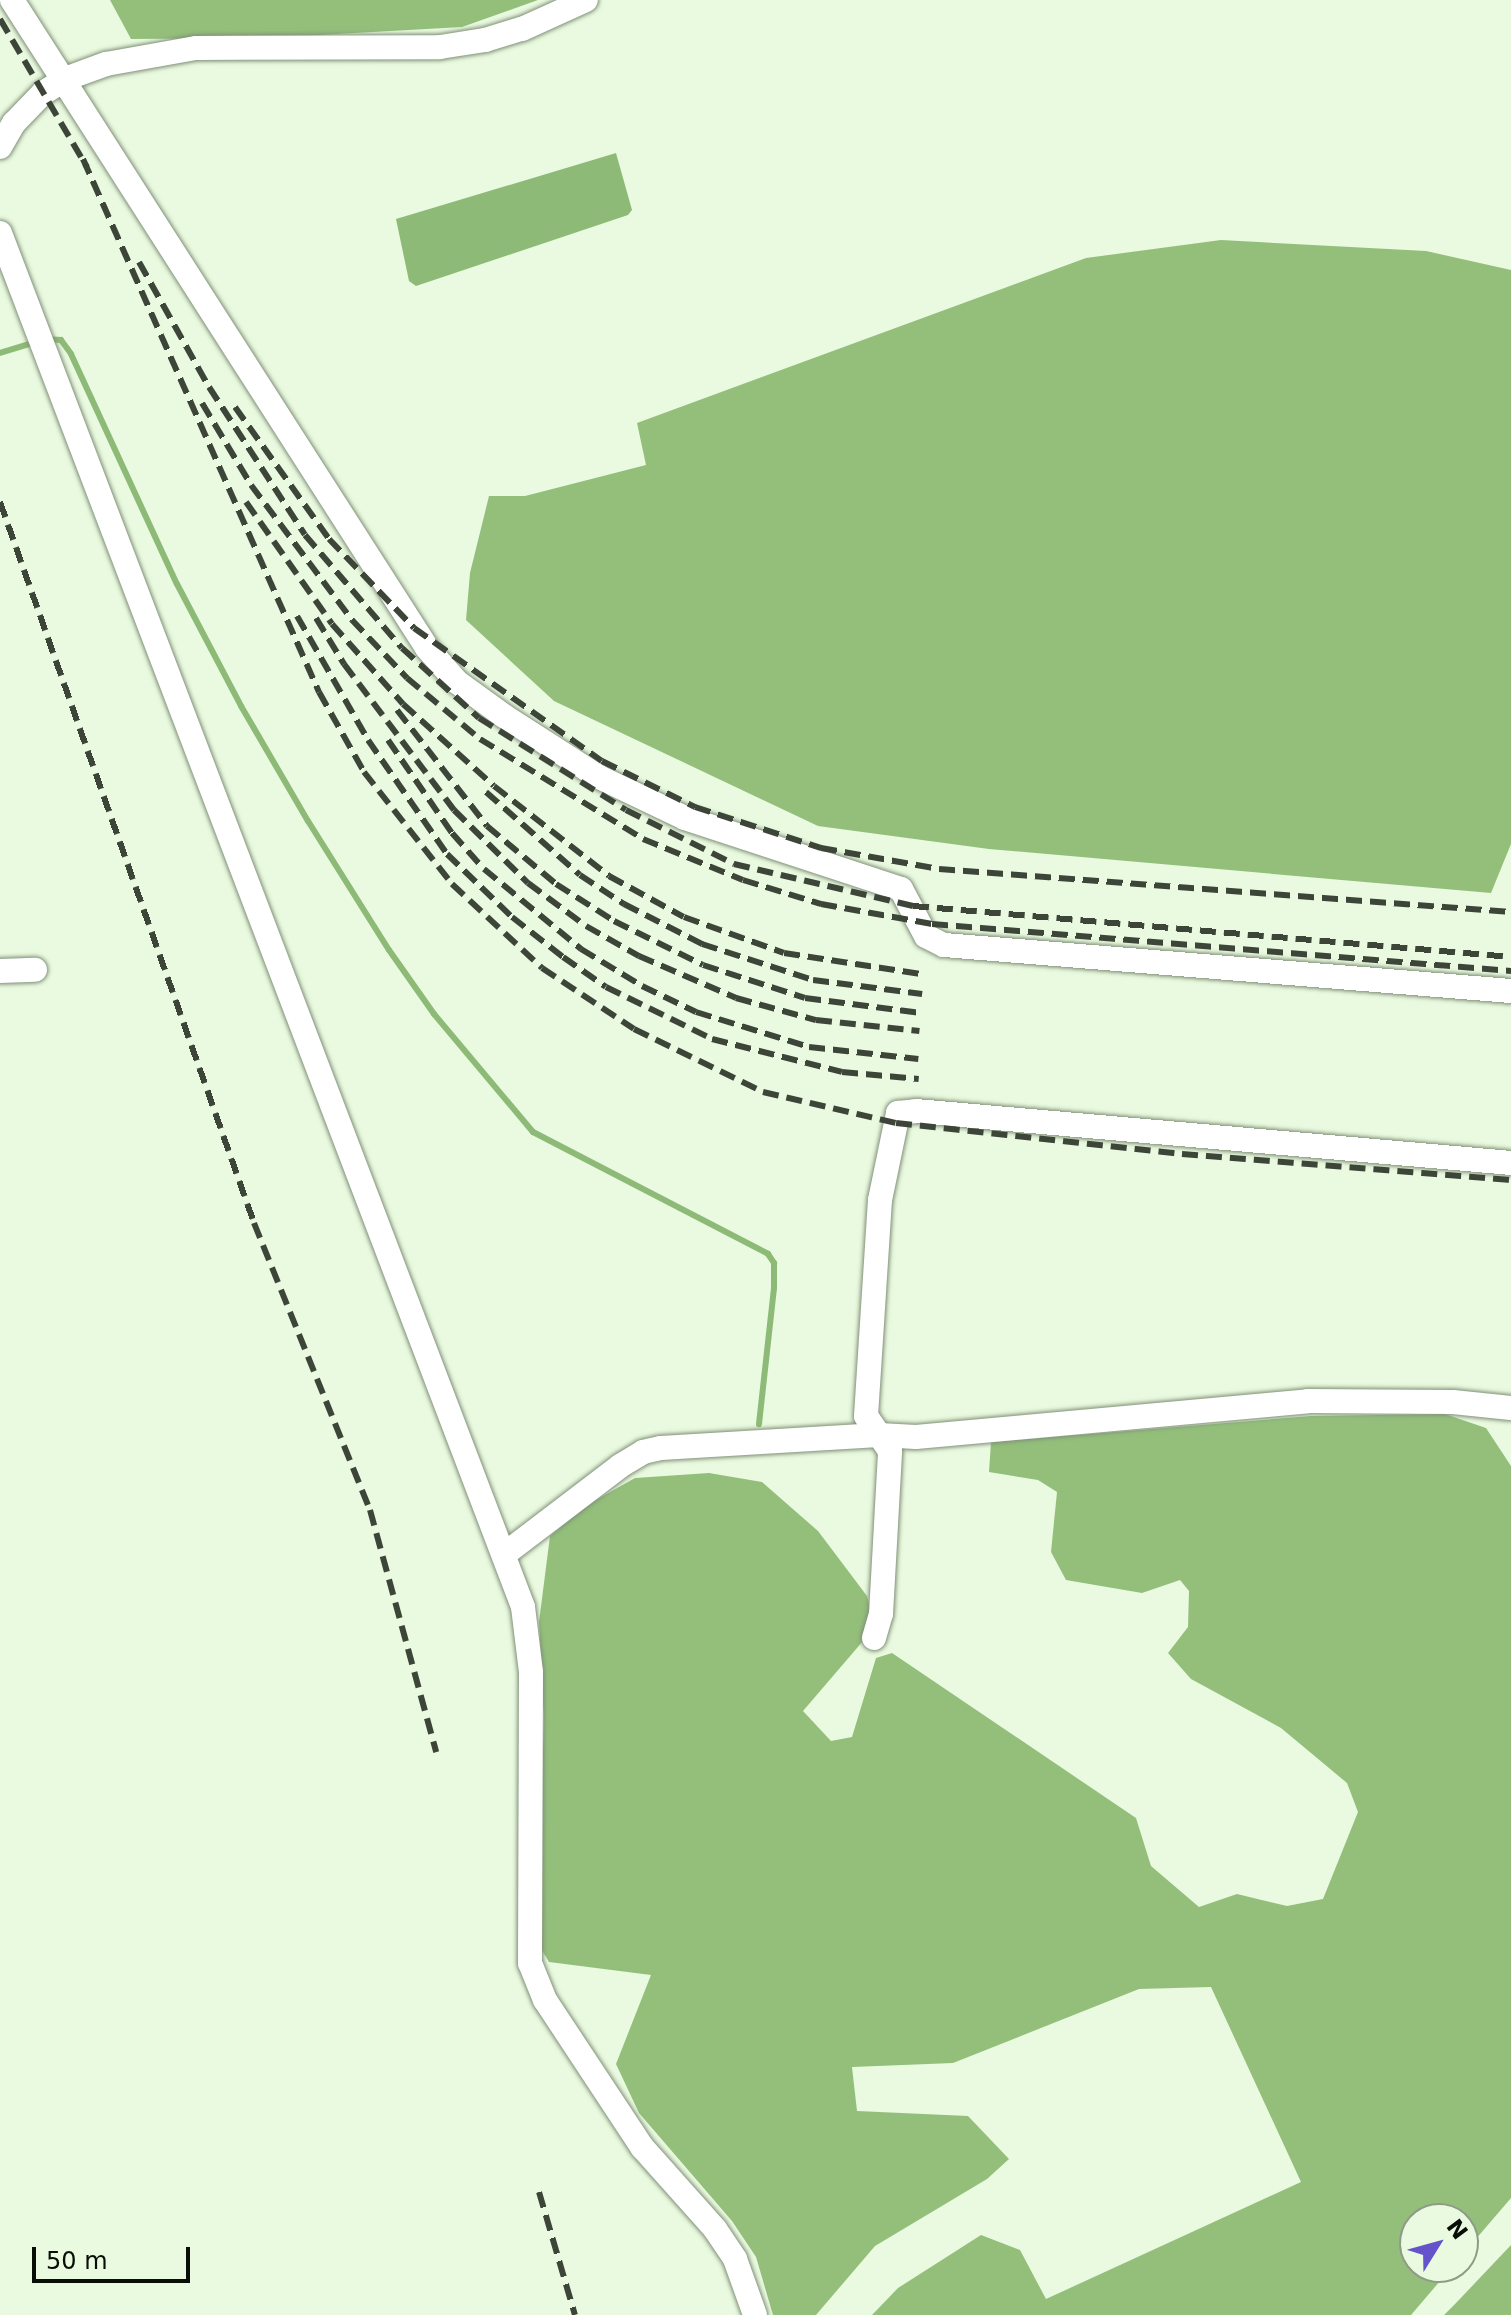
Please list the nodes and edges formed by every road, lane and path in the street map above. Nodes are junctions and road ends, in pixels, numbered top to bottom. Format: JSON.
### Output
{"nodes":[{"id":1,"x":12,"y":0,"type":"edge"},
{"id":2,"x":586,"y":0,"type":"edge"},
{"id":3,"x":65,"y":79,"type":"junction"},
{"id":4,"x":0,"y":147,"type":"edge"},
{"id":5,"x":0,"y":233,"type":"edge"},
{"id":6,"x":35,"y":970,"type":"dead end"},
{"id":7,"x":0,"y":971,"type":"edge"},
{"id":8,"x":1511,"y":991,"type":"edge"},
{"id":9,"x":1511,"y":1163,"type":"edge"},
{"id":10,"x":1511,"y":1408,"type":"edge"},
{"id":11,"x":879,"y":1435,"type":"junction"},
{"id":12,"x":506,"y":1553,"type":"junction"},
{"id":13,"x":874,"y":1638,"type":"dead end"},
{"id":14,"x":755,"y":2315,"type":"edge"}],
"edges":[{"from":1,"to":3,"type":"street"},
{"from":2,"to":3,"type":"street"},
{"from":3,"to":4,"type":"street"},
{"from":3,"to":8,"type":"street"},
{"from":5,"to":12,"type":"street"},
{"from":6,"to":7,"type":"street"},
{"from":9,"to":11,"type":"street"},
{"from":10,"to":11,"type":"street"},
{"from":11,"to":12,"type":"street"},
{"from":11,"to":13,"type":"street"},
{"from":12,"to":14,"type":"street"}]}
